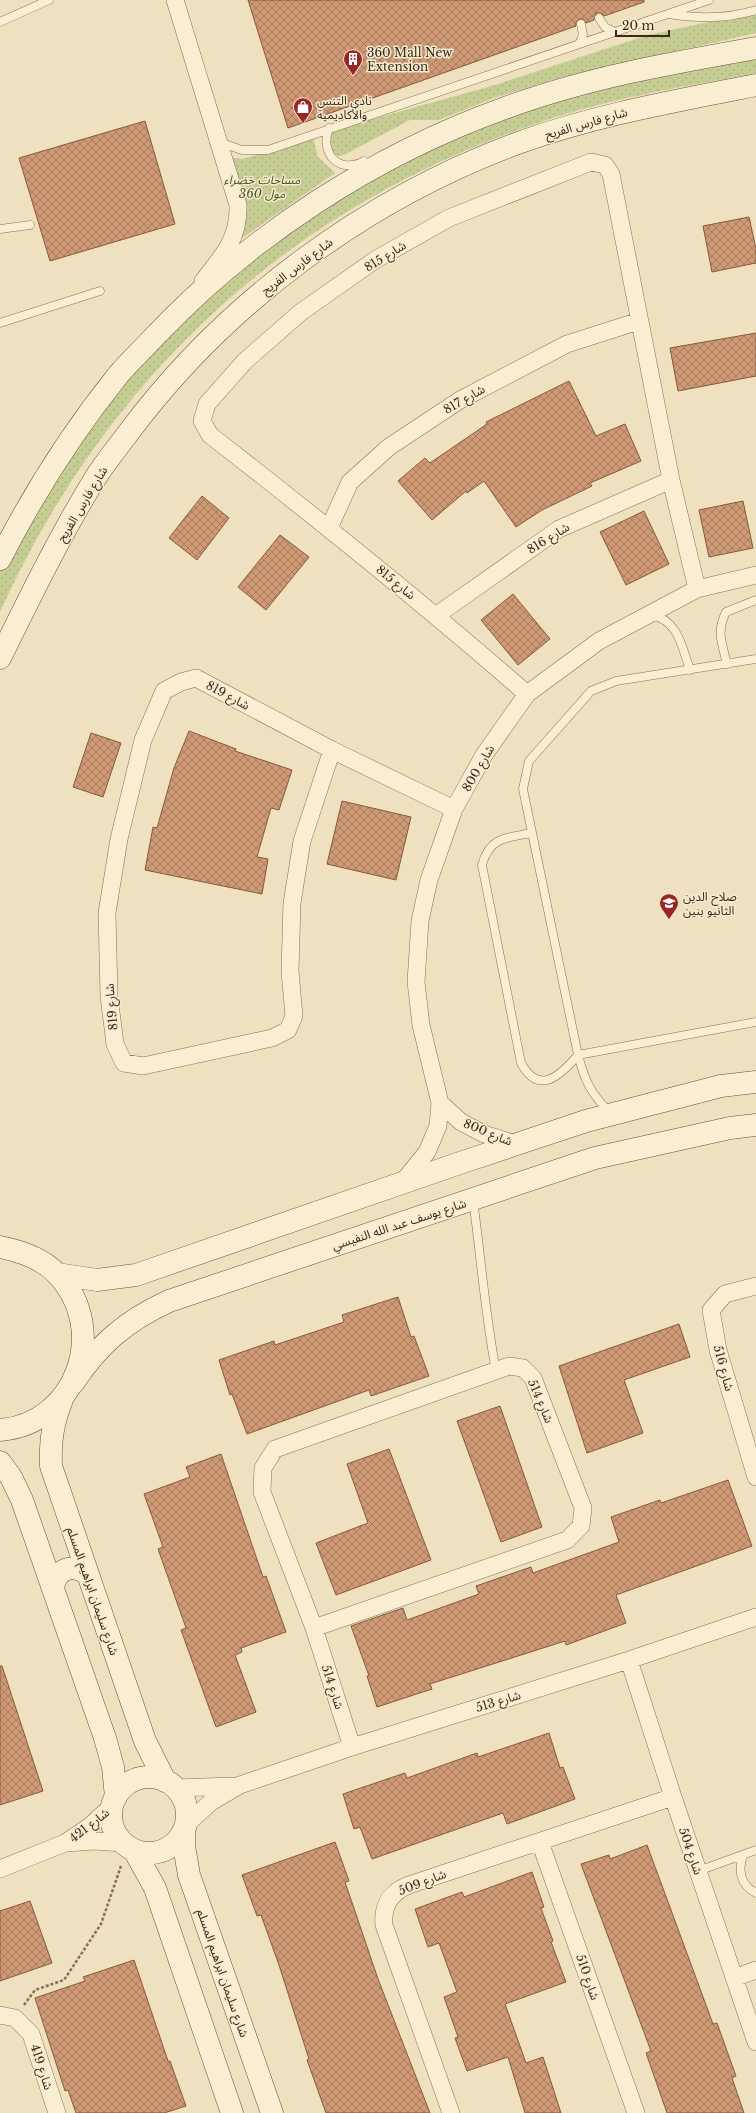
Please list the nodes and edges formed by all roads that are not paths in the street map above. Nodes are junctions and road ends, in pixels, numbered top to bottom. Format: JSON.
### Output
{"nodes":[{"id":1,"x":49,"y":0,"type":"edge"},
{"id":2,"x":175,"y":0,"type":"edge"},
{"id":3,"x":708,"y":0,"type":"edge"},
{"id":4,"x":756,"y":10,"type":"edge"},
{"id":5,"x":668,"y":14,"type":"junction"},
{"id":6,"x":599,"y":18,"type":"dead end"},
{"id":7,"x":0,"y":22,"type":"edge"},
{"id":8,"x":581,"y":24,"type":"dead end"},
{"id":9,"x":615,"y":32,"type":"junction"},
{"id":10,"x":579,"y":44,"type":"junction"},
{"id":11,"x":756,"y":48,"type":"edge"},
{"id":12,"x":756,"y":85,"type":"edge"},
{"id":13,"x":329,"y":128,"type":"junction"},
{"id":14,"x":218,"y":141,"type":"junction"},
{"id":15,"x":370,"y":158,"type":"dead end"},
{"id":16,"x":30,"y":225,"type":"dead end"},
{"id":17,"x":0,"y":229,"type":"edge"},
{"id":18,"x":100,"y":290,"type":"dead end"},
{"id":19,"x":180,"y":310,"type":"junction"},
{"id":20,"x":639,"y":321,"type":"junction"},
{"id":21,"x":0,"y":323,"type":"edge"},
{"id":22,"x":671,"y":480,"type":"junction"},
{"id":23,"x":329,"y":528,"type":"junction"},
{"id":24,"x":0,"y":559,"type":"edge"},
{"id":25,"x":756,"y":575,"type":"edge"},
{"id":26,"x":697,"y":589,"type":"junction"},
{"id":27,"x":756,"y":600,"type":"edge"},
{"id":28,"x":437,"y":615,"type":"junction"},
{"id":29,"x":648,"y":615,"type":"junction"},
{"id":30,"x":0,"y":658,"type":"edge"},
{"id":31,"x":756,"y":659,"type":"edge"},
{"id":32,"x":727,"y":664,"type":"junction"},
{"id":33,"x":690,"y":670,"type":"junction"},
{"id":34,"x":527,"y":694,"type":"junction"},
{"id":35,"x":332,"y":750,"type":"junction"},
{"id":36,"x":454,"y":809,"type":"junction"},
{"id":37,"x":532,"y":833,"type":"junction"},
{"id":38,"x":756,"y":1022,"type":"edge"},
{"id":39,"x":578,"y":1055,"type":"junction"},
{"id":40,"x":756,"y":1082,"type":"edge"},
{"id":41,"x":440,"y":1103,"type":"junction"},
{"id":42,"x":611,"y":1114,"type":"junction"},
{"id":43,"x":756,"y":1124,"type":"edge"},
{"id":44,"x":518,"y":1145,"type":"junction"},
{"id":45,"x":401,"y":1184,"type":"junction"},
{"id":46,"x":473,"y":1200,"type":"junction"},
{"id":47,"x":0,"y":1230,"type":"edge"},
{"id":48,"x":0,"y":1247,"type":"edge"},
{"id":49,"x":25,"y":1253,"type":"junction"},
{"id":50,"x":57,"y":1274,"type":"junction"},
{"id":51,"x":756,"y":1286,"type":"edge"},
{"id":52,"x":496,"y":1371,"type":"junction"},
{"id":53,"x":68,"y":1390,"type":"junction"},
{"id":54,"x":0,"y":1430,"type":"edge"},
{"id":55,"x":0,"y":1462,"type":"edge"},
{"id":56,"x":756,"y":1476,"type":"edge"},
{"id":57,"x":88,"y":1575,"type":"junction"},
{"id":58,"x":53,"y":1589,"type":"junction"},
{"id":59,"x":756,"y":1617,"type":"edge"},
{"id":60,"x":314,"y":1628,"type":"junction"},
{"id":61,"x":629,"y":1660,"type":"junction"},
{"id":62,"x":352,"y":1747,"type":"junction"},
{"id":63,"x":171,"y":1784,"type":"junction"},
{"id":64,"x":240,"y":1785,"type":"junction"},
{"id":65,"x":673,"y":1797,"type":"junction"},
{"id":66,"x":114,"y":1802,"type":"junction"},
{"id":67,"x":185,"y":1828,"type":"junction"},
{"id":68,"x":540,"y":1842,"type":"junction"},
{"id":69,"x":65,"y":1843,"type":"junction"},
{"id":70,"x":128,"y":1847,"type":"junction"},
{"id":71,"x":756,"y":1850,"type":"edge"},
{"id":72,"x":743,"y":1855,"type":"junction"},
{"id":73,"x":0,"y":1869,"type":"edge"},
{"id":74,"x":698,"y":1871,"type":"junction"},
{"id":75,"x":756,"y":1893,"type":"edge"},
{"id":76,"x":756,"y":1970,"type":"edge"},
{"id":77,"x":734,"y":1978,"type":"junction"},
{"id":78,"x":7,"y":2017,"type":"edge"},
{"id":79,"x":756,"y":2042,"type":"edge"},
{"id":80,"x":57,"y":2113,"type":"edge"},
{"id":81,"x":232,"y":2113,"type":"edge"},
{"id":82,"x":272,"y":2113,"type":"edge"},
{"id":83,"x":451,"y":2113,"type":"edge"},
{"id":84,"x":636,"y":2113,"type":"edge"}],
"edges":[{"from":1,"to":7,"type":"lane"},
{"from":2,"to":14,"type":"street"},
{"from":3,"to":5,"type":"lane"},
{"from":4,"to":5,"type":"lane"},
{"from":5,"to":9,"type":"lane"},
{"from":6,"to":9,"type":"lane"},
{"from":8,"to":10,"type":"lane"},
{"from":9,"to":10,"type":"lane"},
{"from":10,"to":13,"type":"lane"},
{"from":11,"to":19,"type":"street"},
{"from":12,"to":30,"type":"street","name":"شارع فارس الفريح"},
{"from":13,"to":14,"type":"lane"},
{"from":13,"to":15,"type":"lane"},
{"from":14,"to":19,"type":"street"},
{"from":16,"to":17,"type":"lane"},
{"from":18,"to":21,"type":"lane"},
{"from":19,"to":24,"type":"street"},
{"from":20,"to":22,"type":"street","name":"شارع 815"},
{"from":20,"to":23,"type":"street","name":"شارع 817"},
{"from":20,"to":23,"type":"street","name":"شارع 815"},
{"from":22,"to":26,"type":"street","name":"شارع 815"},
{"from":22,"to":28,"type":"street","name":"شارع 816"},
{"from":23,"to":28,"type":"street","name":"شارع 815"},
{"from":25,"to":26,"type":"street","name":"شارع 800"},
{"from":26,"to":29,"type":"street","name":"شارع 800"},
{"from":27,"to":32,"type":"lane"},
{"from":28,"to":34,"type":"street","name":"شارع 815"},
{"from":29,"to":33,"type":"lane"},
{"from":29,"to":34,"type":"street","name":"شارع 800"},
{"from":31,"to":32,"type":"lane"},
{"from":32,"to":33,"type":"lane"},
{"from":33,"to":37,"type":"lane"},
{"from":34,"to":36,"type":"street","name":"شارع 800"},
{"from":35,"to":35,"type":"street","name":"شارع 819"},
{"from":35,"to":36,"type":"street","name":"شارع 819"},
{"from":36,"to":41,"type":"street","name":"شارع 800"},
{"from":37,"to":39,"type":"lane"},
{"from":37,"to":39,"type":"lane"},
{"from":38,"to":39,"type":"lane"},
{"from":39,"to":42,"type":"lane"},
{"from":40,"to":42,"type":"street"},
{"from":41,"to":44,"type":"street","name":"شارع 800"},
{"from":41,"to":45,"type":"street","name":"شارع 800"},
{"from":42,"to":44,"type":"street"},
{"from":43,"to":46,"type":"street","name":"شارع يوسف عبد الله النفيسي"},
{"from":44,"to":45,"type":"street"},
{"from":45,"to":50,"type":"street"},
{"from":46,"to":52,"type":"lane"},
{"from":46,"to":53,"type":"street","name":"شارع يوسف عبد الله النفيسي"},
{"from":47,"to":49,"type":"street"},
{"from":48,"to":49,"type":"street"},
{"from":49,"to":50,"type":"street"},
{"from":50,"to":53,"type":"street"},
{"from":51,"to":56,"type":"street","name":"شارع 516"},
{"from":52,"to":60,"type":"street","name":"شارع 514"},
{"from":52,"to":60,"type":"street","name":"شارع 514"},
{"from":53,"to":54,"type":"street"},
{"from":53,"to":57,"type":"street","name":"شارع سليمان ابراهيم المسلم"},
{"from":55,"to":58,"type":"street"},
{"from":57,"to":58,"type":"street"},
{"from":57,"to":63,"type":"street","name":"شارع سليمان ابراهيم المسلم"},
{"from":58,"to":66,"type":"street"},
{"from":59,"to":61,"type":"street","name":"شارع 513"},
{"from":60,"to":62,"type":"street","name":"شارع 514"},
{"from":61,"to":62,"type":"street","name":"شارع 513"},
{"from":61,"to":65,"type":"street","name":"شارع 504"},
{"from":62,"to":64,"type":"street","name":"شارع 513"},
{"from":63,"to":64,"type":"street","name":"شارع 513"},
{"from":63,"to":66,"type":"street"},
{"from":63,"to":67,"type":"street"},
{"from":64,"to":67,"type":"street","name":"شارع 513"},
{"from":65,"to":68,"type":"street","name":"شارع 509"},
{"from":65,"to":74,"type":"street","name":"شارع 504"},
{"from":66,"to":69,"type":"street","name":"شارع 421"},
{"from":66,"to":70,"type":"street"},
{"from":67,"to":70,"type":"street"},
{"from":67,"to":82,"type":"street","name":"شارع سليمان ابراهيم المسلم"},
{"from":68,"to":83,"type":"street","name":"شارع 509"},
{"from":68,"to":84,"type":"street","name":"شارع 510"},
{"from":69,"to":70,"type":"street","name":"شارع 421"},
{"from":69,"to":73,"type":"street","name":"شارع 421"},
{"from":70,"to":81,"type":"street"},
{"from":71,"to":72,"type":"lane"},
{"from":72,"to":74,"type":"lane"},
{"from":72,"to":75,"type":"lane"},
{"from":74,"to":77,"type":"street","name":"شارع 504"},
{"from":76,"to":77,"type":"street"},
{"from":77,"to":79,"type":"street","name":"شارع 504"},
{"from":78,"to":80,"type":"street","name":"شارع 419"}]}
